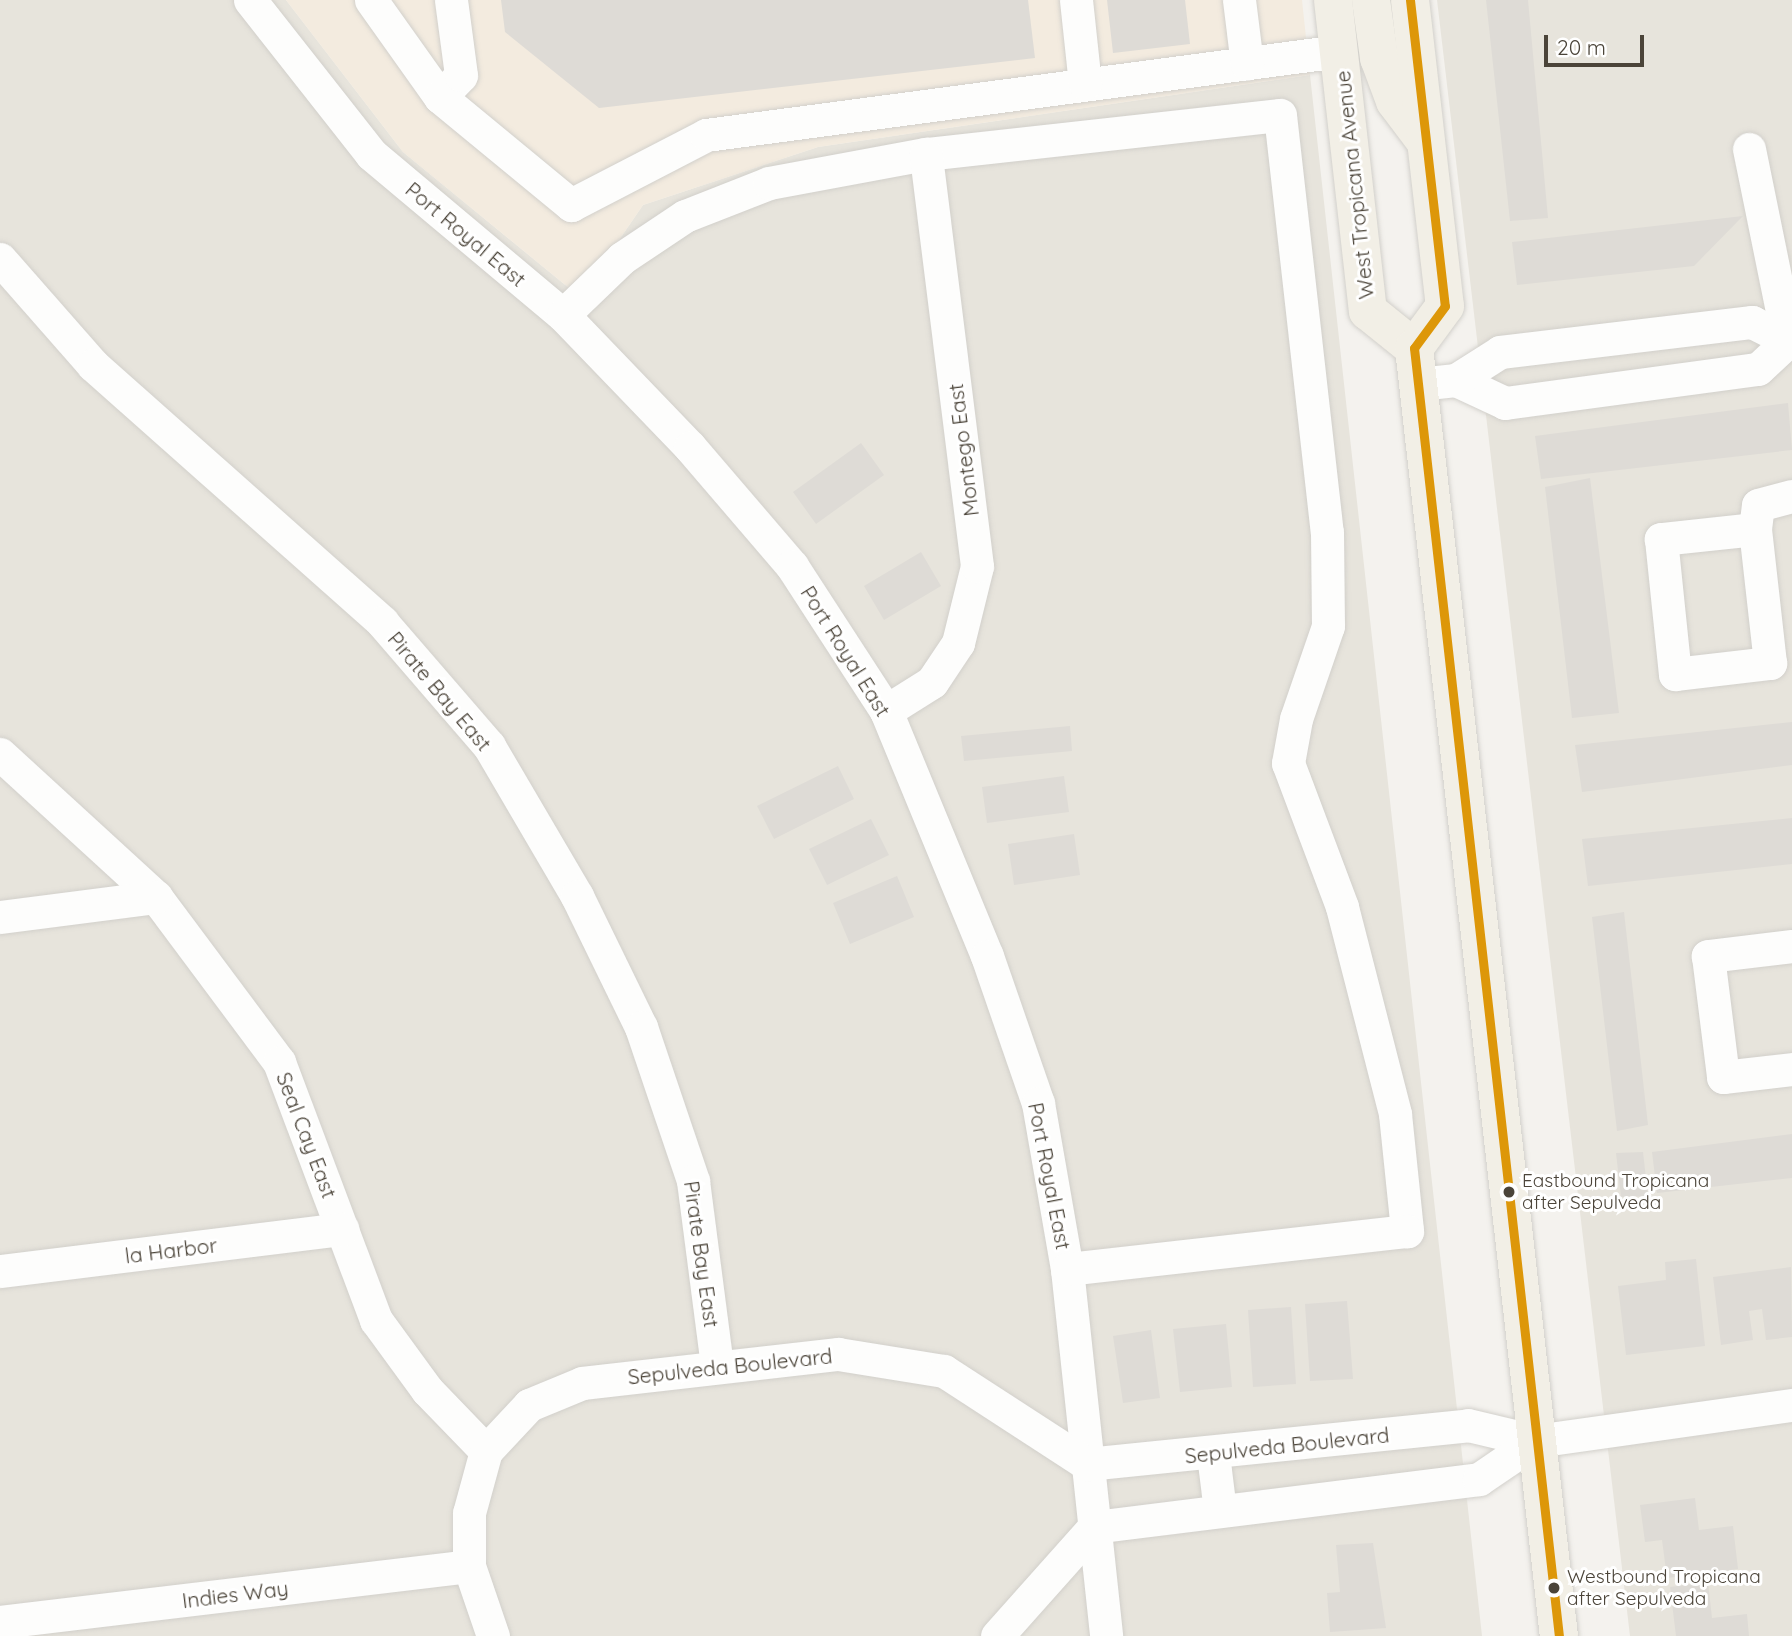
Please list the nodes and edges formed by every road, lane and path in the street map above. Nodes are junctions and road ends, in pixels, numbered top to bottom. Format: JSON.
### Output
{"nodes":[{"id":1,"x":250,"y":0,"type":"edge"},
{"id":2,"x":371,"y":0,"type":"edge"},
{"id":3,"x":451,"y":0,"type":"edge"},
{"id":4,"x":1076,"y":0,"type":"edge"},
{"id":5,"x":1239,"y":0,"type":"edge"},
{"id":6,"x":1333,"y":0,"type":"edge"},
{"id":7,"x":1371,"y":0,"type":"edge"},
{"id":8,"x":1410,"y":0,"type":"edge"},
{"id":9,"x":1339,"y":51,"type":"junction"},
{"id":10,"x":1247,"y":64,"type":"junction"},
{"id":11,"x":1085,"y":84,"type":"junction"},
{"id":12,"x":440,"y":97,"type":"junction"},
{"id":13,"x":1426,"y":143,"type":"junction"},
{"id":14,"x":1749,"y":149,"type":"dead end"},
{"id":15,"x":926,"y":154,"type":"junction"},
{"id":16,"x":0,"y":259,"type":"edge"},
{"id":17,"x":564,"y":316,"type":"junction"},
{"id":18,"x":1790,"y":341,"type":"edge"},
{"id":19,"x":1416,"y":366,"type":"junction"},
{"id":20,"x":1456,"y":380,"type":"junction"},
{"id":21,"x":1792,"y":496,"type":"edge"},
{"id":22,"x":1755,"y":529,"type":"junction"},
{"id":23,"x":886,"y":711,"type":"junction"},
{"id":24,"x":0,"y":754,"type":"edge"},
{"id":25,"x":156,"y":897,"type":"junction"},
{"id":26,"x":0,"y":917,"type":"edge"},
{"id":27,"x":1792,"y":946,"type":"edge"},
{"id":28,"x":1792,"y":1069,"type":"edge"},
{"id":29,"x":342,"y":1229,"type":"junction"},
{"id":30,"x":1067,"y":1269,"type":"junction"},
{"id":31,"x":0,"y":1271,"type":"edge"},
{"id":32,"x":717,"y":1366,"type":"junction"},
{"id":33,"x":1792,"y":1405,"type":"edge"},
{"id":34,"x":1535,"y":1441,"type":"junction"},
{"id":35,"x":486,"y":1451,"type":"junction"},
{"id":36,"x":1213,"y":1454,"type":"junction"},
{"id":37,"x":1089,"y":1479,"type":"junction"},
{"id":38,"x":1220,"y":1511,"type":"junction"},
{"id":39,"x":1094,"y":1527,"type":"junction"},
{"id":40,"x":469,"y":1566,"type":"junction"},
{"id":41,"x":0,"y":1622,"type":"edge"},
{"id":42,"x":493,"y":1636,"type":"edge"},
{"id":43,"x":997,"y":1636,"type":"edge"},
{"id":44,"x":1106,"y":1636,"type":"edge"},
{"id":45,"x":1559,"y":1636,"type":"edge"}],
"edges":[{"from":1,"to":17,"type":"street","name":"Port Royal East"},
{"from":2,"to":12,"type":"street"},
{"from":3,"to":12,"type":"street"},
{"from":4,"to":11,"type":"street"},
{"from":5,"to":10,"type":"street"},
{"from":6,"to":9,"type":"main road","name":"West Tropicana Avenue"},
{"from":7,"to":13,"type":"main road"},
{"from":8,"to":13,"type":"main road"},
{"from":9,"to":10,"type":"street"},
{"from":9,"to":19,"type":"main road","name":"West Tropicana Avenue"},
{"from":10,"to":11,"type":"street"},
{"from":11,"to":12,"type":"street"},
{"from":13,"to":19,"type":"main road"},
{"from":14,"to":18,"type":"street"},
{"from":15,"to":17,"type":"street"},
{"from":15,"to":23,"type":"street","name":"Montego East"},
{"from":15,"to":30,"type":"street"},
{"from":16,"to":32,"type":"street","name":"Pirate Bay East"},
{"from":17,"to":23,"type":"street","name":"Port Royal East"},
{"from":18,"to":20,"type":"street"},
{"from":18,"to":20,"type":"street"},
{"from":19,"to":20,"type":"street"},
{"from":19,"to":34,"type":"main road"},
{"from":21,"to":22,"type":"street"},
{"from":22,"to":22,"type":"street"},
{"from":23,"to":30,"type":"street","name":"Port Royal East"},
{"from":24,"to":25,"type":"street","name":"Seal Cay East"},
{"from":25,"to":26,"type":"street"},
{"from":25,"to":29,"type":"street","name":"Seal Cay East"},
{"from":27,"to":28,"type":"street"},
{"from":29,"to":31,"type":"street","name":"la Harbor"},
{"from":29,"to":35,"type":"street","name":"Seal Cay East"},
{"from":30,"to":37,"type":"street","name":"Port Royal East"},
{"from":32,"to":35,"type":"street","name":"Sepulveda Boulevard"},
{"from":32,"to":37,"type":"street","name":"Sepulveda Boulevard"},
{"from":33,"to":34,"type":"street","name":"Sepulveda Boulevard"},
{"from":34,"to":36,"type":"street","name":"Sepulveda Boulevard"},
{"from":34,"to":38,"type":"street","name":"Sepulveda Boulevard"},
{"from":34,"to":45,"type":"main road"},
{"from":35,"to":40,"type":"street","name":"Sepulveda Boulevard"},
{"from":36,"to":37,"type":"street","name":"Sepulveda Boulevard"},
{"from":36,"to":38,"type":"street"},
{"from":37,"to":39,"type":"street","name":"Port Royal East"},
{"from":38,"to":39,"type":"street","name":"Sepulveda Boulevard"},
{"from":39,"to":43,"type":"street"},
{"from":39,"to":44,"type":"street","name":"Port Royal East"},
{"from":40,"to":41,"type":"street","name":"Indies Way"},
{"from":40,"to":42,"type":"street","name":"Sepulveda Boulevard"}]}
